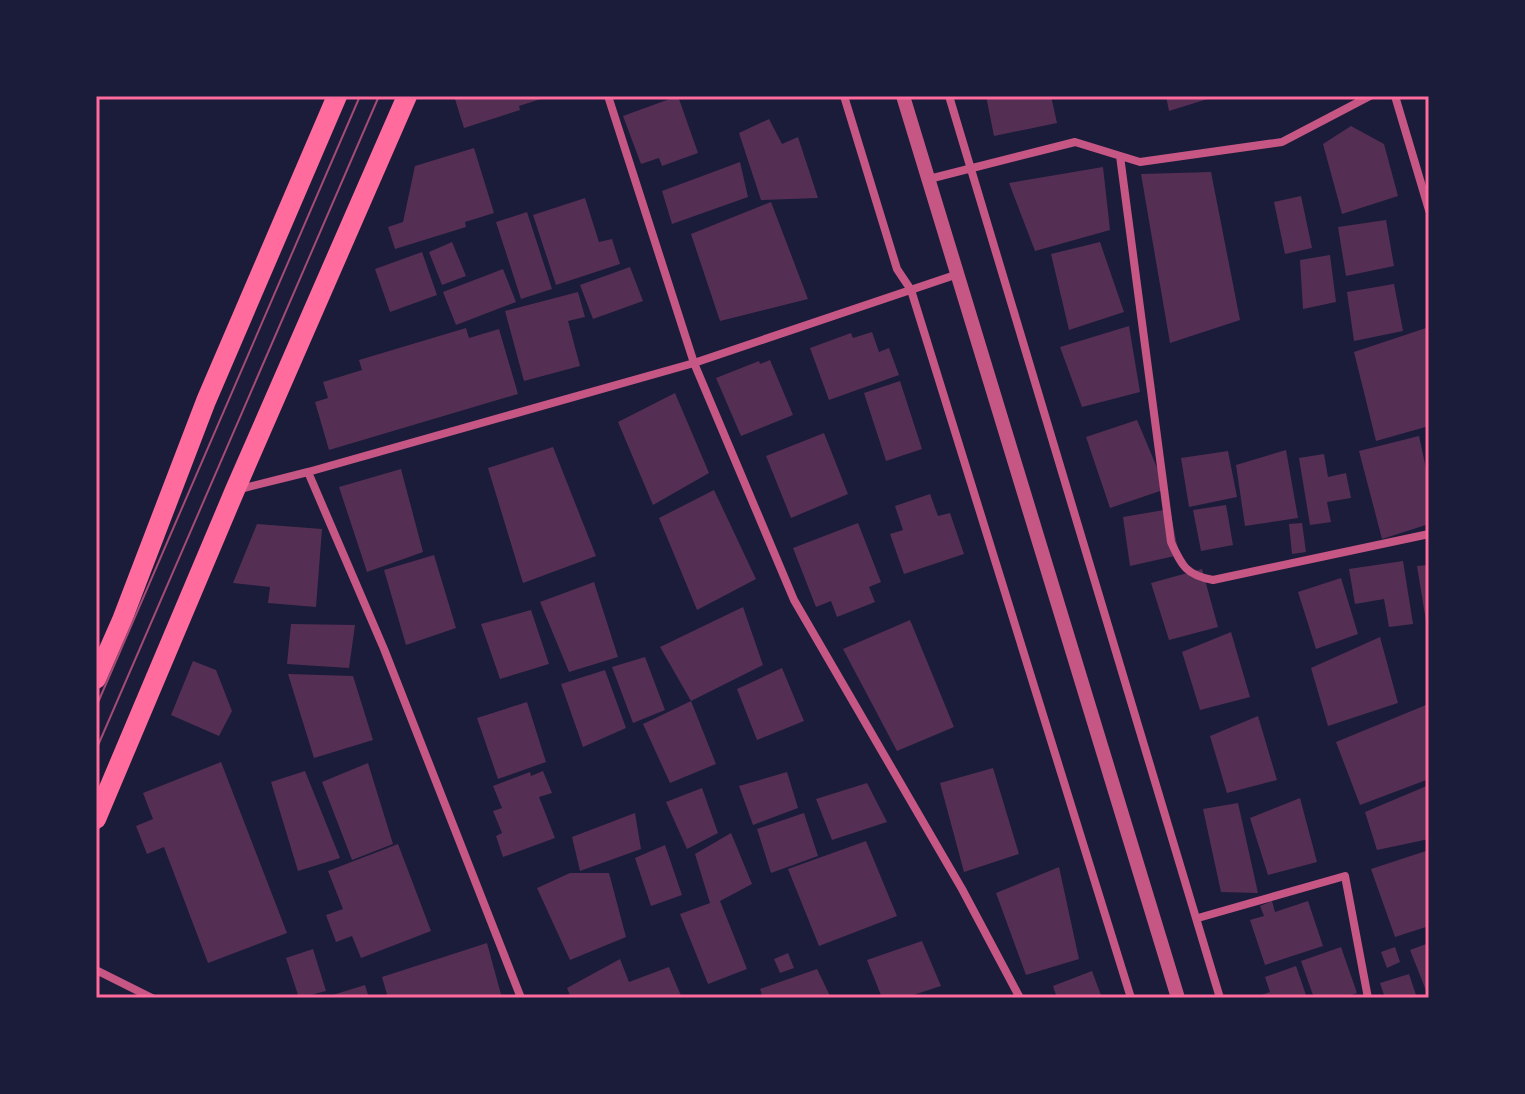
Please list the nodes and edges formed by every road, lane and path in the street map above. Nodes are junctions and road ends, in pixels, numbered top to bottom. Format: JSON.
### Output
{"nodes":[{"id":1,"x":337,"y":96,"type":"edge"},
{"id":2,"x":407,"y":96,"type":"edge"},
{"id":3,"x":608,"y":96,"type":"edge"},
{"id":4,"x":844,"y":96,"type":"edge"},
{"id":5,"x":903,"y":96,"type":"edge"},
{"id":6,"x":949,"y":96,"type":"edge"},
{"id":7,"x":1370,"y":96,"type":"edge"},
{"id":8,"x":1395,"y":96,"type":"edge"},
{"id":9,"x":1120,"y":156,"type":"junction"},
{"id":10,"x":970,"y":169,"type":"junction"},
{"id":11,"x":929,"y":179,"type":"junction"},
{"id":12,"x":1429,"y":210,"type":"edge"},
{"id":13,"x":958,"y":274,"type":"junction"},
{"id":14,"x":911,"y":290,"type":"junction"},
{"id":15,"x":694,"y":363,"type":"junction"},
{"id":16,"x":308,"y":472,"type":"junction"},
{"id":17,"x":235,"y":490,"type":"junction"},
{"id":18,"x":1429,"y":534,"type":"edge"},
{"id":19,"x":96,"y":679,"type":"edge"},
{"id":20,"x":96,"y":819,"type":"edge"},
{"id":21,"x":1198,"y":918,"type":"junction"},
{"id":22,"x":96,"y":970,"type":"edge"},
{"id":23,"x":152,"y":998,"type":"edge"},
{"id":24,"x":521,"y":998,"type":"edge"},
{"id":25,"x":1020,"y":998,"type":"edge"},
{"id":26,"x":1131,"y":998,"type":"edge"},
{"id":27,"x":1178,"y":998,"type":"edge"},
{"id":28,"x":1220,"y":998,"type":"edge"},
{"id":29,"x":1368,"y":998,"type":"edge"}],
"edges":[{"from":1,"to":19,"type":"main road"},
{"from":2,"to":17,"type":"main road"},
{"from":3,"to":15,"type":"street"},
{"from":4,"to":14,"type":"street"},
{"from":5,"to":11,"type":"street"},
{"from":6,"to":10,"type":"street"},
{"from":7,"to":9,"type":"street"},
{"from":8,"to":12,"type":"street"},
{"from":9,"to":10,"type":"street"},
{"from":9,"to":18,"type":"street"},
{"from":10,"to":11,"type":"street"},
{"from":10,"to":21,"type":"street"},
{"from":11,"to":13,"type":"street"},
{"from":13,"to":14,"type":"street"},
{"from":13,"to":27,"type":"street"},
{"from":14,"to":15,"type":"street"},
{"from":14,"to":26,"type":"street"},
{"from":15,"to":16,"type":"street"},
{"from":15,"to":25,"type":"street"},
{"from":16,"to":17,"type":"street"},
{"from":16,"to":24,"type":"street"},
{"from":17,"to":20,"type":"main road"},
{"from":21,"to":28,"type":"street"},
{"from":21,"to":29,"type":"street"},
{"from":22,"to":23,"type":"street"}]}
